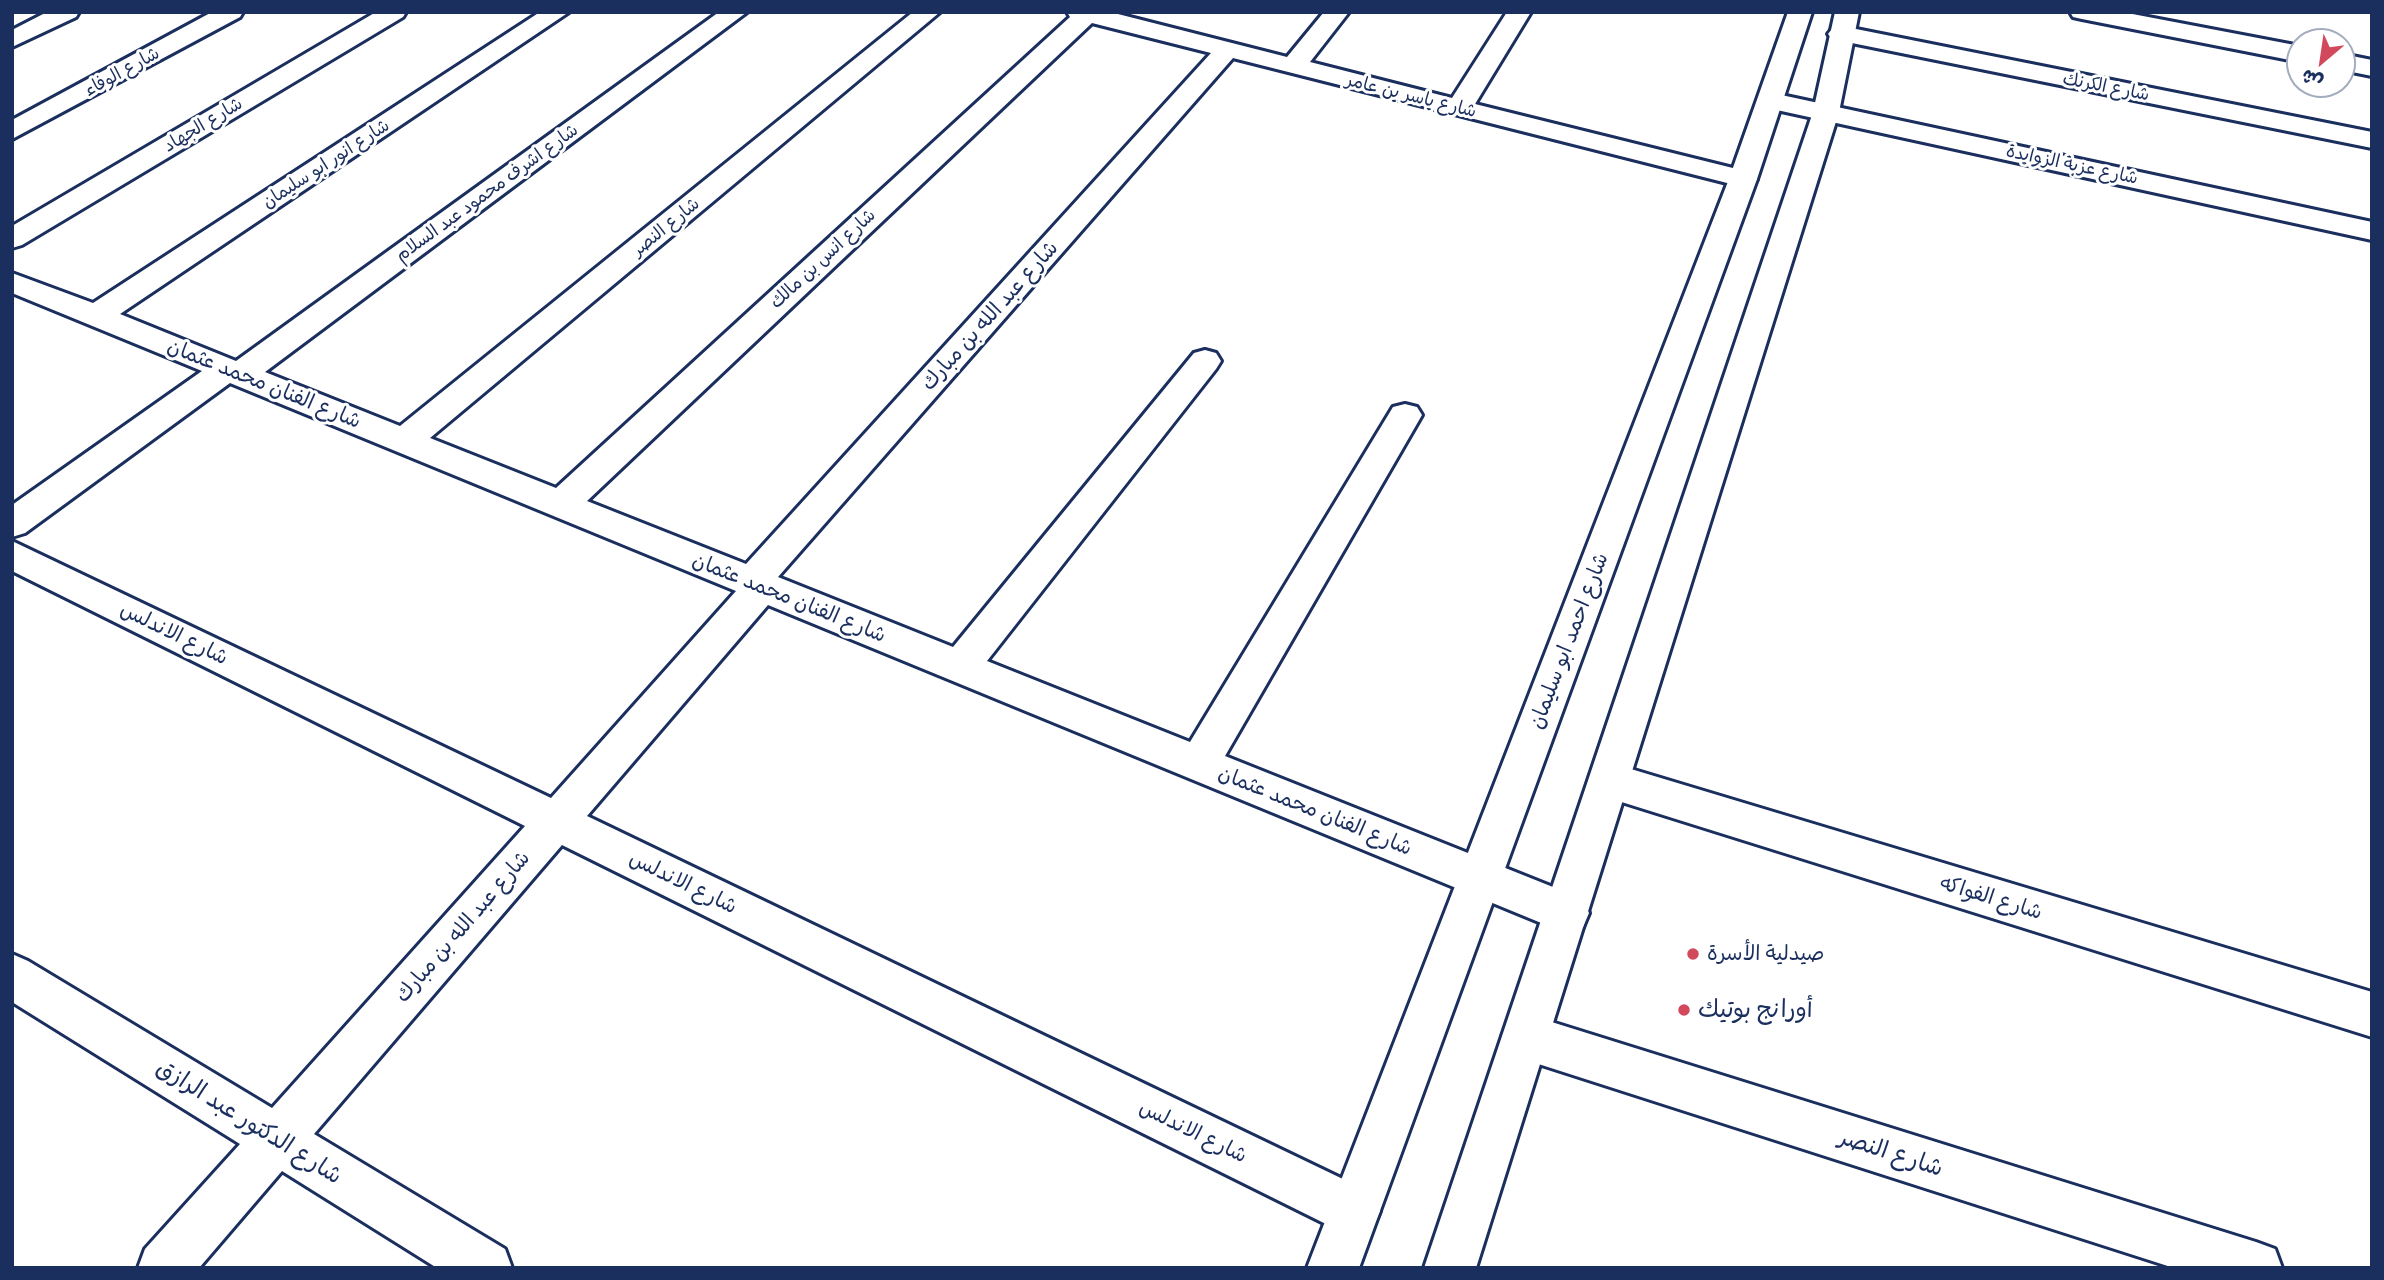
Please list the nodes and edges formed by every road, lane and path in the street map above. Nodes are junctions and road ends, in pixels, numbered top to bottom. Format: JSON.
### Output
{"nodes":[{"id":1,"x":67,"y":12,"type":"edge"},
{"id":2,"x":231,"y":12,"type":"edge"},
{"id":3,"x":394,"y":12,"type":"edge"},
{"id":4,"x":557,"y":12,"type":"edge"},
{"id":5,"x":735,"y":12,"type":"edge"},
{"id":6,"x":928,"y":12,"type":"edge"},
{"id":7,"x":1337,"y":12,"type":"edge"},
{"id":8,"x":1519,"y":12,"type":"edge"},
{"id":9,"x":1800,"y":12,"type":"edge"},
{"id":10,"x":2081,"y":12,"type":"edge"},
{"id":11,"x":1083,"y":13,"type":"edge"},
{"id":12,"x":1155,"y":21,"type":"edge"},
{"id":13,"x":1844,"y":23,"type":"edge"},
{"id":14,"x":12,"y":40,"type":"edge"},
{"id":15,"x":1227,"y":50,"type":"junction"},
{"id":16,"x":2286,"y":51,"type":"edge"},
{"id":17,"x":1293,"y":66,"type":"junction"},
{"id":18,"x":1772,"y":101,"type":"junction"},
{"id":19,"x":1459,"y":108,"type":"junction"},
{"id":20,"x":1826,"y":112,"type":"junction"},
{"id":21,"x":12,"y":131,"type":"edge"},
{"id":22,"x":2372,"y":140,"type":"edge"},
{"id":23,"x":1743,"y":179,"type":"junction"},
{"id":24,"x":2372,"y":230,"type":"edge"},
{"id":25,"x":1754,"y":236,"type":"junction"},
{"id":26,"x":12,"y":239,"type":"edge"},
{"id":27,"x":12,"y":282,"type":"edge"},
{"id":28,"x":95,"y":316,"type":"junction"},
{"id":29,"x":1206,"y":361,"type":"dead end"},
{"id":30,"x":233,"y":372,"type":"junction"},
{"id":31,"x":1405,"y":415,"type":"dead end"},
{"id":32,"x":404,"y":441,"type":"junction"},
{"id":33,"x":560,"y":505,"type":"junction"},
{"id":34,"x":12,"y":524,"type":"edge"},
{"id":35,"x":12,"y":555,"type":"edge"},
{"id":36,"x":757,"y":584,"type":"junction"},
{"id":37,"x":960,"y":667,"type":"junction"},
{"id":38,"x":1199,"y":763,"type":"junction"},
{"id":39,"x":1611,"y":780,"type":"junction"},
{"id":40,"x":556,"y":821,"type":"junction"},
{"id":41,"x":1480,"y":878,"type":"junction"},
{"id":42,"x":1567,"y":913,"type":"junction"},
{"id":43,"x":12,"y":976,"type":"edge"},
{"id":44,"x":2372,"y":1015,"type":"edge"},
{"id":45,"x":1527,"y":1037,"type":"junction"},
{"id":46,"x":277,"y":1139,"type":"junction"},
{"id":47,"x":1354,"y":1212,"type":"junction"},
{"id":48,"x":164,"y":1268,"type":"edge"},
{"id":49,"x":486,"y":1268,"type":"edge"},
{"id":50,"x":1333,"y":1268,"type":"edge"},
{"id":51,"x":1450,"y":1268,"type":"edge"},
{"id":52,"x":2256,"y":1268,"type":"edge"}],
"edges":[{"from":1,"to":14,"type":"street"},
{"from":2,"to":21,"type":"street","name":"شارع الوفاء"},
{"from":3,"to":26,"type":"street","name":"شارع الجهاد"},
{"from":4,"to":28,"type":"street","name":"شارع انور ابو سليمان"},
{"from":5,"to":30,"type":"street","name":"شارع اشرف محمود عبد السلام"},
{"from":6,"to":32,"type":"street","name":"شارع النصر"},
{"from":7,"to":17,"type":"street"},
{"from":8,"to":19,"type":"street"},
{"from":9,"to":18,"type":"street","name":"شارع احمد ابو سليمان"},
{"from":10,"to":16,"type":"street"},
{"from":11,"to":12,"type":"street","name":"شارع ياسر بن عامر"},
{"from":11,"to":33,"type":"street","name":"شارع انس بن مالك"},
{"from":12,"to":15,"type":"street","name":"شارع ياسر بن عامر"},
{"from":13,"to":20,"type":"street","name":"شارع احمد ابو سليمان"},
{"from":13,"to":22,"type":"street","name":"شارع الكرنك"},
{"from":15,"to":17,"type":"street","name":"شارع ياسر بن عامر"},
{"from":15,"to":36,"type":"street","name":"شارع عبد الله بن مبارك"},
{"from":17,"to":19,"type":"street","name":"شارع ياسر بن عامر"},
{"from":18,"to":20,"type":"street","name":"شارع عزبة الزوايدة"},
{"from":18,"to":23,"type":"street","name":"شارع احمد ابو سليمان"},
{"from":19,"to":23,"type":"street","name":"شارع ياسر بن عامر"},
{"from":20,"to":24,"type":"street","name":"شارع عزبة الزوايدة"},
{"from":20,"to":25,"type":"street","name":"شارع احمد ابو سليمان"},
{"from":23,"to":25,"type":"street","name":"شارع احمد ابو سليمان"},
{"from":25,"to":39,"type":"street","name":"شارع احمد ابو سليمان"},
{"from":25,"to":41,"type":"street","name":"شارع احمد ابو سليمان"},
{"from":27,"to":28,"type":"street","name":"شارع الفنان محمد عثمان"},
{"from":28,"to":30,"type":"street","name":"شارع الفنان محمد عثمان"},
{"from":29,"to":37,"type":"street"},
{"from":30,"to":32,"type":"street","name":"شارع الفنان محمد عثمان"},
{"from":30,"to":34,"type":"street","name":"شارع اشرف محمود عبد السلام"},
{"from":31,"to":38,"type":"street"},
{"from":32,"to":33,"type":"street","name":"شارع الفنان محمد عثمان"},
{"from":33,"to":36,"type":"street","name":"شارع الفنان محمد عثمان"},
{"from":35,"to":40,"type":"street","name":"شارع الاندلس"},
{"from":36,"to":37,"type":"street","name":"شارع الفنان محمد عثمان"},
{"from":36,"to":40,"type":"street","name":"شارع عبد الله بن مبارك"},
{"from":37,"to":38,"type":"street","name":"شارع الفنان محمد عثمان"},
{"from":38,"to":41,"type":"street","name":"شارع الفنان محمد عثمان"},
{"from":39,"to":42,"type":"street","name":"شارع احمد ابو سليمان"},
{"from":39,"to":44,"type":"street","name":"شارع الفواكه"},
{"from":40,"to":46,"type":"street","name":"شارع عبد الله بن مبارك"},
{"from":40,"to":47,"type":"street","name":"شارع الاندلس"},
{"from":41,"to":42,"type":"street","name":"شارع الفنان محمد عثمان"},
{"from":41,"to":47,"type":"street","name":"شارع احمد ابو سليمان"},
{"from":42,"to":45,"type":"street","name":"شارع احمد ابو سليمان"},
{"from":43,"to":46,"type":"street","name":"شارع الدكتور عبد الرازق"},
{"from":45,"to":51,"type":"street","name":"شارع احمد ابو سليمان"},
{"from":45,"to":52,"type":"street","name":"شارع النصر"},
{"from":46,"to":48,"type":"street","name":"شارع عبد الله بن مبارك"},
{"from":46,"to":49,"type":"street","name":"شارع الدكتور عبد الرازق"},
{"from":47,"to":50,"type":"street","name":"شارع احمد ابو سليمان"}]}
